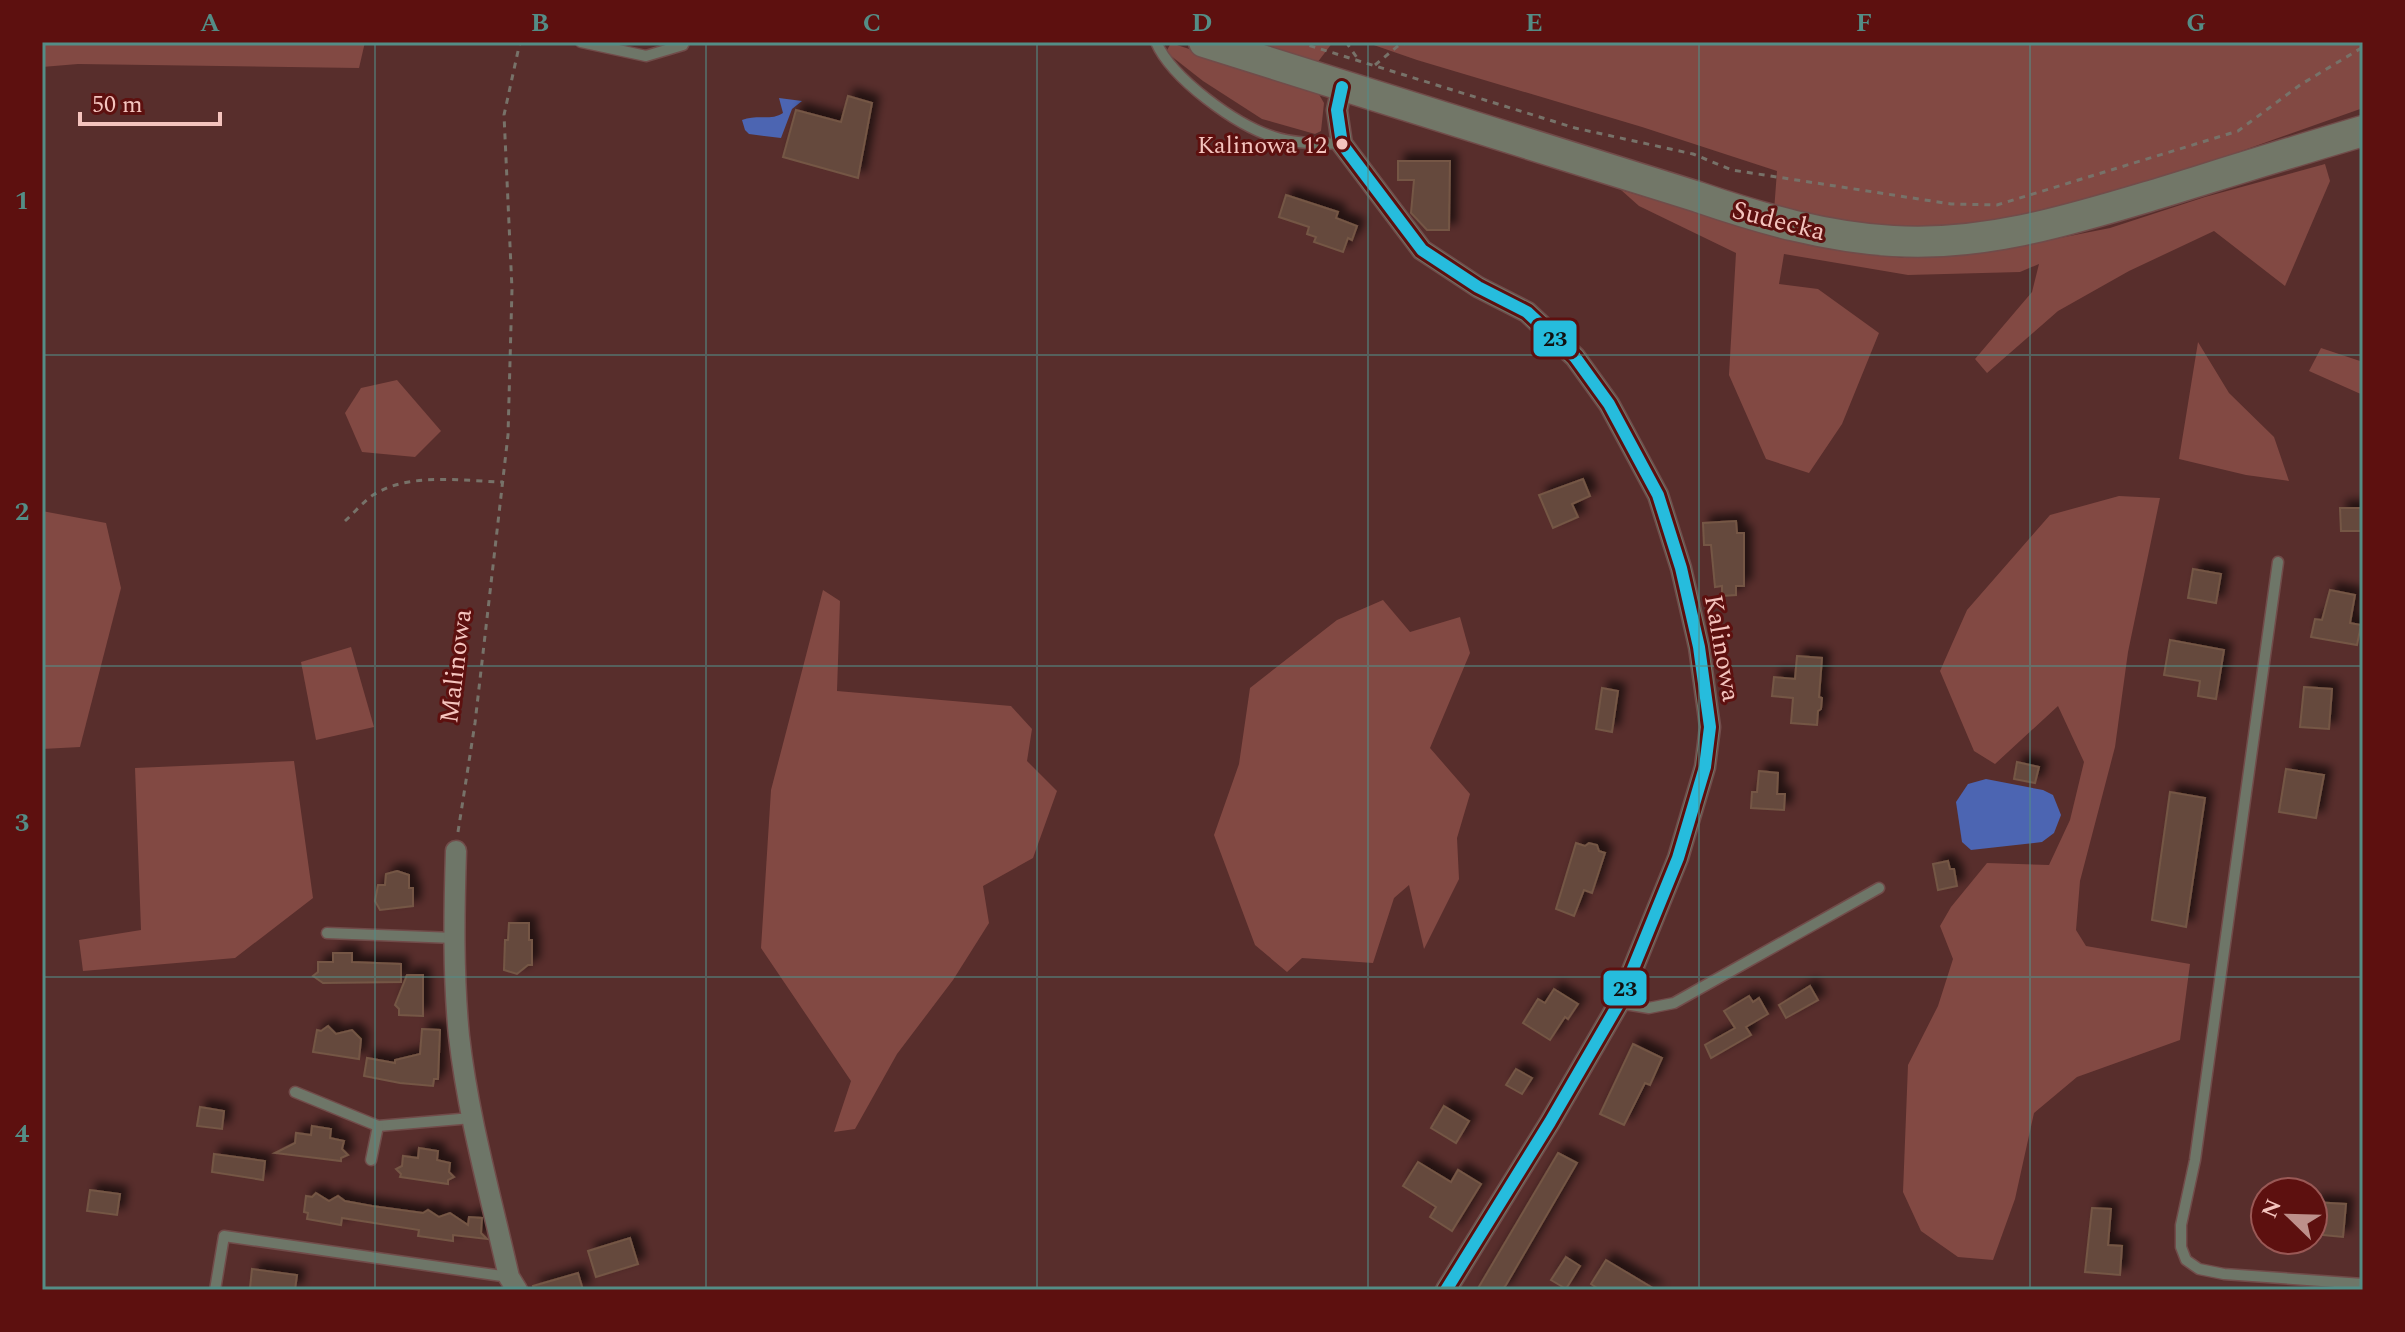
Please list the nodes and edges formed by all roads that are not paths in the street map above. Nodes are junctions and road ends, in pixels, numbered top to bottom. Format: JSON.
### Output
{"nodes":[{"id":1,"x":581,"y":42,"type":"edge"},
{"id":2,"x":684,"y":42,"type":"edge"},
{"id":3,"x":1156,"y":42,"type":"edge"},
{"id":4,"x":1204,"y":42,"type":"edge"},
{"id":5,"x":1342,"y":87,"type":"junction"},
{"id":6,"x":2363,"y":131,"type":"edge"},
{"id":7,"x":1342,"y":144,"type":"junction"},
{"id":8,"x":2278,"y":562,"type":"dead end"},
{"id":9,"x":456,"y":851,"type":"road end"},
{"id":10,"x":1879,"y":888,"type":"dead end"},
{"id":11,"x":327,"y":933,"type":"dead end"},
{"id":12,"x":454,"y":938,"type":"junction"},
{"id":13,"x":1619,"y":1003,"type":"junction"},
{"id":14,"x":295,"y":1092,"type":"dead end"},
{"id":15,"x":472,"y":1118,"type":"junction"},
{"id":16,"x":378,"y":1126,"type":"junction"},
{"id":17,"x":371,"y":1160,"type":"dead end"},
{"id":18,"x":513,"y":1283,"type":"edge"},
{"id":19,"x":2363,"y":1284,"type":"edge"},
{"id":20,"x":215,"y":1290,"type":"edge"},
{"id":21,"x":1446,"y":1290,"type":"edge"}],
"edges":[{"from":1,"to":2,"type":"lane"},
{"from":3,"to":7,"type":"lane"},
{"from":4,"to":5,"type":"main road","name":"Sudecka"},
{"from":5,"to":6,"type":"main road","name":"Sudecka"},
{"from":5,"to":7,"type":"street"},
{"from":7,"to":13,"type":"street","name":"Kalinowa"},
{"from":8,"to":19,"type":"lane"},
{"from":9,"to":12,"type":"street"},
{"from":10,"to":13,"type":"lane"},
{"from":11,"to":12,"type":"lane"},
{"from":12,"to":15,"type":"street"},
{"from":13,"to":21,"type":"street","name":"Kalinowa"},
{"from":14,"to":16,"type":"lane"},
{"from":15,"to":16,"type":"lane"},
{"from":15,"to":18,"type":"street"},
{"from":16,"to":17,"type":"lane"},
{"from":18,"to":20,"type":"lane"}]}
